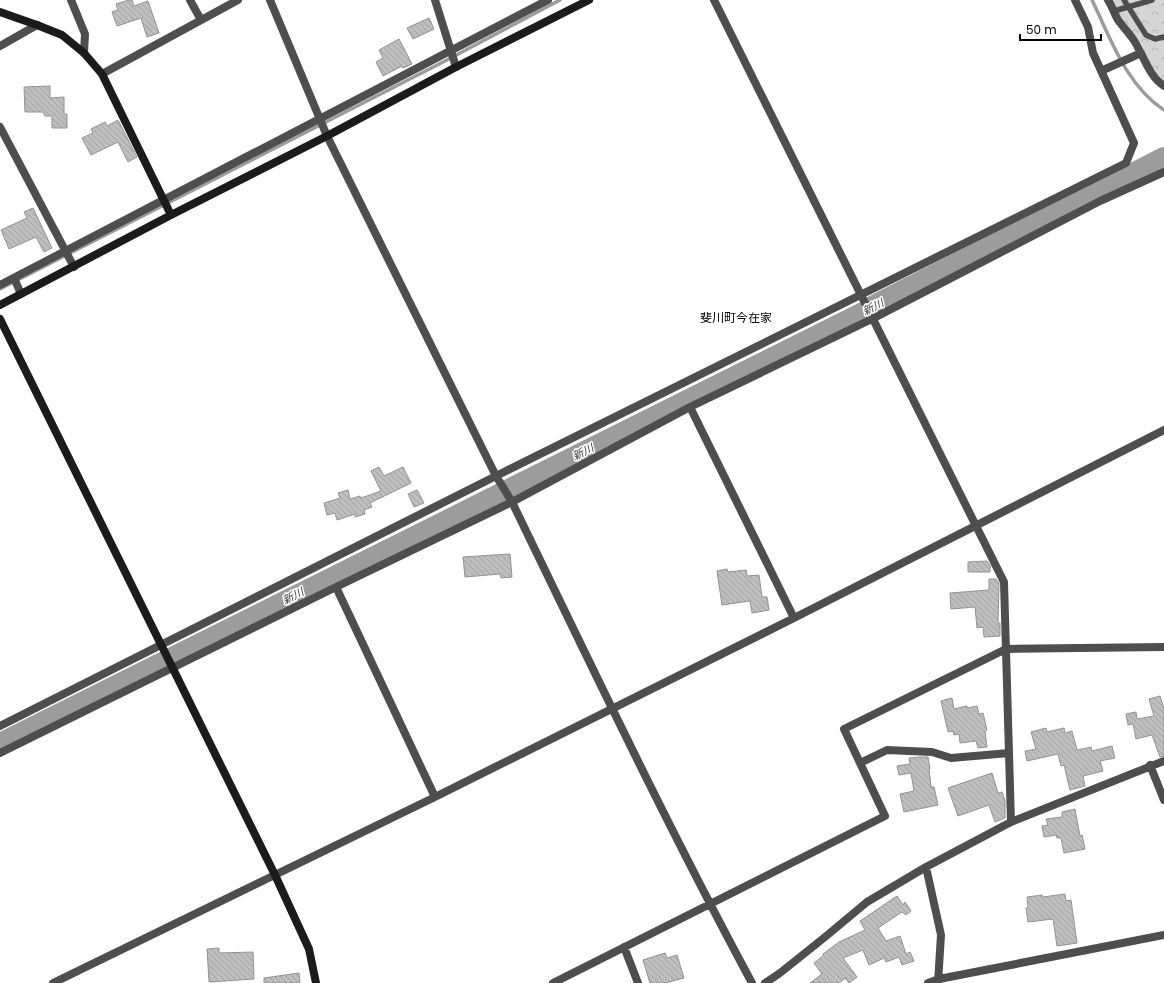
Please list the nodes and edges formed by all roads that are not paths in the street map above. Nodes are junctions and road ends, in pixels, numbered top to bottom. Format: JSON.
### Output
{"nodes":[{"id":1,"x":71,"y":0,"type":"edge"},
{"id":2,"x":190,"y":0,"type":"edge"},
{"id":3,"x":238,"y":0,"type":"edge"},
{"id":4,"x":270,"y":0,"type":"edge"},
{"id":5,"x":435,"y":0,"type":"edge"},
{"id":6,"x":548,"y":0,"type":"edge"},
{"id":7,"x":589,"y":0,"type":"edge"},
{"id":8,"x":714,"y":0,"type":"edge"},
{"id":9,"x":1075,"y":0,"type":"edge"},
{"id":10,"x":1108,"y":0,"type":"edge"},
{"id":11,"x":1124,"y":0,"type":"edge"},
{"id":12,"x":1152,"y":0,"type":"edge"},
{"id":13,"x":1128,"y":6,"type":"junction"},
{"id":14,"x":1114,"y":11,"type":"junction"},
{"id":15,"x":0,"y":12,"type":"edge"},
{"id":16,"x":201,"y":20,"type":"junction"},
{"id":17,"x":37,"y":25,"type":"junction"},
{"id":18,"x":1164,"y":37,"type":"edge"},
{"id":19,"x":0,"y":46,"type":"edge"},
{"id":20,"x":451,"y":51,"type":"junction"},
{"id":21,"x":84,"y":53,"type":"junction"},
{"id":22,"x":1140,"y":54,"type":"junction"},
{"id":23,"x":456,"y":67,"type":"junction"},
{"id":24,"x":1105,"y":70,"type":"junction"},
{"id":25,"x":102,"y":74,"type":"junction"},
{"id":26,"x":1164,"y":86,"type":"edge"},
{"id":27,"x":319,"y":118,"type":"junction"},
{"id":28,"x":1,"y":132,"type":"edge"},
{"id":29,"x":326,"y":136,"type":"junction"},
{"id":30,"x":1164,"y":172,"type":"edge"},
{"id":31,"x":164,"y":200,"type":"junction"},
{"id":32,"x":172,"y":215,"type":"junction"},
{"id":33,"x":65,"y":250,"type":"junction"},
{"id":34,"x":74,"y":267,"type":"junction"},
{"id":35,"x":14,"y":278,"type":"junction"},
{"id":36,"x":0,"y":285,"type":"edge"},
{"id":37,"x":21,"y":294,"type":"junction"},
{"id":38,"x":863,"y":297,"type":"junction"},
{"id":39,"x":0,"y":305,"type":"edge"},
{"id":40,"x":874,"y":318,"type":"junction"},
{"id":41,"x":0,"y":319,"type":"edge"},
{"id":42,"x":690,"y":407,"type":"junction"},
{"id":43,"x":1164,"y":430,"type":"edge"},
{"id":44,"x":498,"y":480,"type":"junction"},
{"id":45,"x":512,"y":502,"type":"junction"},
{"id":46,"x":976,"y":525,"type":"junction"},
{"id":47,"x":336,"y":587,"type":"junction"},
{"id":48,"x":794,"y":618,"type":"junction"},
{"id":49,"x":163,"y":648,"type":"junction"},
{"id":50,"x":1164,"y":648,"type":"edge"},
{"id":51,"x":1006,"y":649,"type":"junction"},
{"id":52,"x":172,"y":667,"type":"junction"},
{"id":53,"x":611,"y":709,"type":"junction"},
{"id":54,"x":0,"y":726,"type":"edge"},
{"id":55,"x":0,"y":753,"type":"edge"},
{"id":56,"x":1009,"y":753,"type":"junction"},
{"id":57,"x":1164,"y":761,"type":"edge"},
{"id":58,"x":860,"y":763,"type":"junction"},
{"id":59,"x":1150,"y":765,"type":"junction"},
{"id":60,"x":435,"y":797,"type":"junction"},
{"id":61,"x":1164,"y":800,"type":"edge"},
{"id":62,"x":1011,"y":822,"type":"junction"},
{"id":63,"x":926,"y":867,"type":"junction"},
{"id":64,"x":275,"y":874,"type":"junction"},
{"id":65,"x":709,"y":904,"type":"junction"},
{"id":66,"x":1164,"y":935,"type":"edge"},
{"id":67,"x":624,"y":947,"type":"junction"},
{"id":68,"x":938,"y":981,"type":"edge"},
{"id":69,"x":53,"y":983,"type":"edge"},
{"id":70,"x":316,"y":983,"type":"edge"},
{"id":71,"x":553,"y":983,"type":"edge"},
{"id":72,"x":638,"y":983,"type":"edge"},
{"id":73,"x":752,"y":983,"type":"edge"},
{"id":74,"x":765,"y":983,"type":"edge"},
{"id":75,"x":928,"y":983,"type":"edge"}],
"edges":[{"from":1,"to":21,"type":"street"},
{"from":2,"to":16,"type":"street"},
{"from":3,"to":16,"type":"street"},
{"from":4,"to":27,"type":"street"},
{"from":5,"to":20,"type":"street"},
{"from":6,"to":20,"type":"street"},
{"from":7,"to":23,"type":"street"},
{"from":8,"to":38,"type":"street"},
{"from":9,"to":24,"type":"street"},
{"from":10,"to":14,"type":"street"},
{"from":11,"to":13,"type":"lane"},
{"from":12,"to":13,"type":"lane"},
{"from":13,"to":14,"type":"lane"},
{"from":13,"to":18,"type":"lane"},
{"from":14,"to":22,"type":"street"},
{"from":15,"to":17,"type":"street"},
{"from":16,"to":25,"type":"street"},
{"from":17,"to":19,"type":"street"},
{"from":17,"to":21,"type":"street"},
{"from":20,"to":23,"type":"street"},
{"from":20,"to":27,"type":"street"},
{"from":21,"to":25,"type":"street"},
{"from":22,"to":24,"type":"street"},
{"from":22,"to":26,"type":"street"},
{"from":23,"to":29,"type":"street"},
{"from":24,"to":38,"type":"street"},
{"from":25,"to":31,"type":"street"},
{"from":27,"to":29,"type":"street"},
{"from":27,"to":31,"type":"street"},
{"from":28,"to":33,"type":"street"},
{"from":29,"to":32,"type":"street"},
{"from":29,"to":44,"type":"street"},
{"from":30,"to":40,"type":"street"},
{"from":31,"to":32,"type":"street"},
{"from":31,"to":33,"type":"street"},
{"from":32,"to":34,"type":"street"},
{"from":33,"to":34,"type":"street"},
{"from":33,"to":35,"type":"street"},
{"from":34,"to":37,"type":"street"},
{"from":35,"to":36,"type":"street"},
{"from":35,"to":37,"type":"street"},
{"from":37,"to":39,"type":"street"},
{"from":38,"to":40,"type":"street"},
{"from":38,"to":44,"type":"street"},
{"from":40,"to":42,"type":"street"},
{"from":40,"to":46,"type":"street"},
{"from":41,"to":49,"type":"street"},
{"from":42,"to":45,"type":"street"},
{"from":42,"to":48,"type":"street"},
{"from":43,"to":46,"type":"street"},
{"from":44,"to":45,"type":"street"},
{"from":44,"to":49,"type":"street"},
{"from":45,"to":47,"type":"street"},
{"from":45,"to":53,"type":"street"},
{"from":46,"to":48,"type":"street"},
{"from":46,"to":51,"type":"street"},
{"from":47,"to":52,"type":"street"},
{"from":47,"to":60,"type":"street"},
{"from":48,"to":53,"type":"street"},
{"from":49,"to":52,"type":"street"},
{"from":49,"to":54,"type":"street"},
{"from":50,"to":51,"type":"street"},
{"from":51,"to":56,"type":"street"},
{"from":51,"to":58,"type":"street"},
{"from":52,"to":55,"type":"street"},
{"from":52,"to":64,"type":"street"},
{"from":53,"to":60,"type":"street"},
{"from":53,"to":65,"type":"street"},
{"from":56,"to":58,"type":"street"},
{"from":56,"to":62,"type":"street"},
{"from":57,"to":59,"type":"street"},
{"from":58,"to":65,"type":"street"},
{"from":59,"to":61,"type":"street"},
{"from":59,"to":62,"type":"street"},
{"from":60,"to":64,"type":"street"},
{"from":62,"to":63,"type":"street"},
{"from":63,"to":68,"type":"street"},
{"from":63,"to":74,"type":"street"},
{"from":64,"to":69,"type":"street"},
{"from":64,"to":70,"type":"street"},
{"from":65,"to":67,"type":"street"},
{"from":65,"to":73,"type":"street"},
{"from":66,"to":68,"type":"street"},
{"from":67,"to":71,"type":"street"},
{"from":67,"to":72,"type":"street"},
{"from":68,"to":75,"type":"street"}]}
